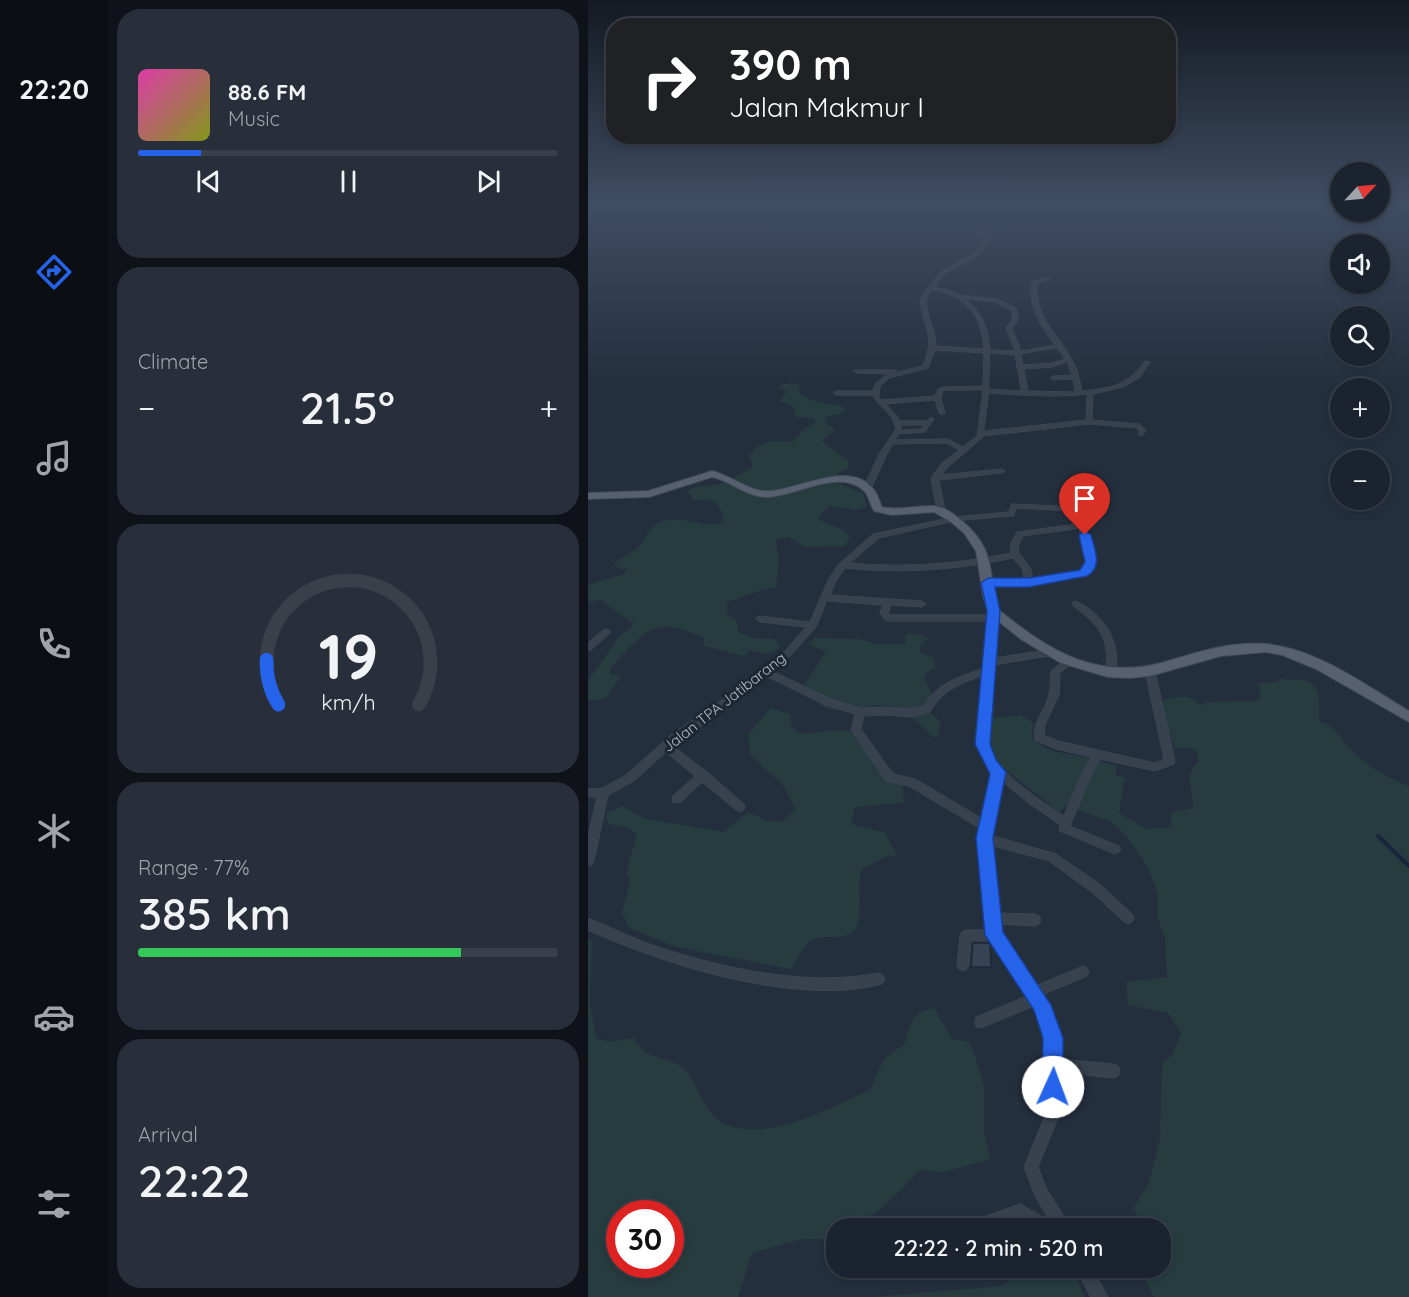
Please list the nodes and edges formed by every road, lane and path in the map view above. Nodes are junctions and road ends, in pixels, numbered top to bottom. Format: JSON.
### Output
{"nodes":[{"id":1,"x":956,"y":265,"type":"edge"},
{"id":2,"x":1047,"y":278,"type":"dead end"},
{"id":3,"x":931,"y":288,"type":"junction"},
{"id":4,"x":960,"y":297,"type":"junction"},
{"id":5,"x":1059,"y":346,"type":"junction"},
{"id":6,"x":933,"y":348,"type":"junction"},
{"id":7,"x":986,"y":351,"type":"junction"},
{"id":8,"x":1017,"y":353,"type":"junction"},
{"id":9,"x":1068,"y":360,"type":"junction"},
{"id":10,"x":1147,"y":362,"type":"dead end"},
{"id":11,"x":1019,"y":367,"type":"junction"},
{"id":12,"x":857,"y":371,"type":"dead end"},
{"id":13,"x":913,"y":372,"type":"junction"},
{"id":14,"x":1075,"y":376,"type":"junction"},
{"id":15,"x":1053,"y":378,"type":"dead end"},
{"id":16,"x":987,"y":390,"type":"junction"},
{"id":17,"x":836,"y":393,"type":"dead end"},
{"id":18,"x":874,"y":393,"type":"junction"},
{"id":19,"x":1025,"y":393,"type":"junction"},
{"id":20,"x":1090,"y":393,"type":"junction"},
{"id":21,"x":1078,"y":394,"type":"junction"},
{"id":22,"x":938,"y":398,"type":"junction"},
{"id":23,"x":882,"y":402,"type":"junction"},
{"id":24,"x":942,"y":412,"type":"dead end"},
{"id":25,"x":1089,"y":422,"type":"junction"},
{"id":26,"x":899,"y":423,"type":"junction"},
{"id":27,"x":899,"y":432,"type":"junction"},
{"id":28,"x":980,"y":434,"type":"junction"},
{"id":29,"x":1141,"y":434,"type":"dead end"},
{"id":30,"x":891,"y":442,"type":"junction"},
{"id":31,"x":964,"y":450,"type":"junction"},
{"id":32,"x":1001,"y":471,"type":"dead end"},
{"id":33,"x":935,"y":478,"type":"junction"},
{"id":34,"x":867,"y":489,"type":"junction"},
{"id":35,"x":588,"y":496,"type":"edge"},
{"id":36,"x":940,"y":511,"type":"junction"},
{"id":37,"x":954,"y":519,"type":"junction"},
{"id":38,"x":1082,"y":526,"type":"junction"},
{"id":39,"x":1016,"y":555,"type":"junction"},
{"id":40,"x":984,"y":562,"type":"junction"},
{"id":41,"x":843,"y":565,"type":"junction"},
{"id":42,"x":988,"y":583,"type":"junction"},
{"id":43,"x":1029,"y":583,"type":"junction"},
{"id":44,"x":824,"y":598,"type":"junction"},
{"id":45,"x":888,"y":602,"type":"junction"},
{"id":46,"x":922,"y":604,"type":"dead end"},
{"id":47,"x":1076,"y":604,"type":"dead end"},
{"id":48,"x":993,"y":614,"type":"junction"},
{"id":49,"x":760,"y":619,"type":"dead end"},
{"id":50,"x":813,"y":625,"type":"junction"},
{"id":51,"x":606,"y":632,"type":"dead end"},
{"id":52,"x":588,"y":648,"type":"edge"},
{"id":53,"x":1054,"y":652,"type":"junction"},
{"id":54,"x":1071,"y":660,"type":"junction"},
{"id":55,"x":990,"y":666,"type":"junction"},
{"id":56,"x":1150,"y":671,"type":"junction"},
{"id":57,"x":766,"y":672,"type":"junction"},
{"id":58,"x":1111,"y":673,"type":"junction"},
{"id":59,"x":860,"y":712,"type":"junction"},
{"id":60,"x":1409,"y":717,"type":"edge"},
{"id":61,"x":666,"y":746,"type":"junction"},
{"id":62,"x":1098,"y":754,"type":"junction"},
{"id":63,"x":998,"y":772,"type":"junction"},
{"id":64,"x":703,"y":775,"type":"junction"},
{"id":65,"x":603,"y":792,"type":"junction"},
{"id":66,"x":588,"y":794,"type":"edge"},
{"id":67,"x":677,"y":799,"type":"dead end"},
{"id":68,"x":740,"y":807,"type":"dead end"},
{"id":69,"x":1066,"y":823,"type":"junction"},
{"id":70,"x":985,"y":832,"type":"junction"},
{"id":71,"x":1115,"y":849,"type":"dead end"},
{"id":72,"x":588,"y":861,"type":"edge"},
{"id":73,"x":992,"y":918,"type":"junction"},
{"id":74,"x":1128,"y":918,"type":"dead end"},
{"id":75,"x":1035,"y":920,"type":"dead end"},
{"id":76,"x":588,"y":924,"type":"edge"},
{"id":77,"x":994,"y":935,"type":"junction"},
{"id":78,"x":963,"y":965,"type":"dead end"},
{"id":79,"x":1083,"y":972,"type":"dead end"},
{"id":80,"x":879,"y":979,"type":"dead end"},
{"id":81,"x":1035,"y":995,"type":"junction"},
{"id":82,"x":981,"y":1022,"type":"dead end"},
{"id":83,"x":1053,"y":1065,"type":"junction"},
{"id":84,"x":1113,"y":1071,"type":"dead end"},
{"id":85,"x":1000,"y":1218,"type":"edge"},
{"id":86,"x":1032,"y":1218,"type":"edge"},
{"id":87,"x":1057,"y":1218,"type":"edge"},
{"id":88,"x":1090,"y":1278,"type":"edge"},
{"id":89,"x":1100,"y":1297,"type":"edge"}],
"edges":[{"from":1,"to":3,"type":"street"},
{"from":2,"to":5,"type":"street"},
{"from":3,"to":4,"type":"street"},
{"from":3,"to":6,"type":"street"},
{"from":4,"to":7,"type":"street"},
{"from":4,"to":8,"type":"street"},
{"from":5,"to":8,"type":"street"},
{"from":5,"to":9,"type":"street"},
{"from":6,"to":7,"type":"street"},
{"from":6,"to":13,"type":"street"},
{"from":7,"to":8,"type":"street"},
{"from":7,"to":16,"type":"street"},
{"from":8,"to":11,"type":"street"},
{"from":9,"to":11,"type":"street"},
{"from":9,"to":14,"type":"street"},
{"from":10,"to":20,"type":"street"},
{"from":11,"to":19,"type":"street"},
{"from":12,"to":13,"type":"street"},
{"from":13,"to":18,"type":"street"},
{"from":14,"to":15,"type":"street"},
{"from":14,"to":21,"type":"street"},
{"from":16,"to":19,"type":"street"},
{"from":16,"to":22,"type":"street"},
{"from":16,"to":28,"type":"street"},
{"from":17,"to":18,"type":"street"},
{"from":18,"to":23,"type":"street"},
{"from":19,"to":21,"type":"street"},
{"from":20,"to":21,"type":"street"},
{"from":20,"to":25,"type":"street"},
{"from":22,"to":23,"type":"street"},
{"from":22,"to":24,"type":"street"},
{"from":23,"to":26,"type":"street"},
{"from":25,"to":28,"type":"street"},
{"from":25,"to":29,"type":"street"},
{"from":26,"to":27,"type":"street"},
{"from":26,"to":27,"type":"street"},
{"from":27,"to":30,"type":"street"},
{"from":28,"to":31,"type":"street"},
{"from":30,"to":31,"type":"street"},
{"from":30,"to":34,"type":"street"},
{"from":31,"to":33,"type":"street"},
{"from":32,"to":33,"type":"street"},
{"from":33,"to":36,"type":"street"},
{"from":34,"to":35,"type":"main road"},
{"from":34,"to":36,"type":"main road"},
{"from":36,"to":37,"type":"main road"},
{"from":37,"to":38,"type":"street","name":"Jalan TPA Jatibarang"},
{"from":37,"to":40,"type":"main road"},
{"from":37,"to":41,"type":"street","name":"Jalan TPA Jatibarang"},
{"from":38,"to":39,"type":"street"},
{"from":38,"to":43,"type":"street"},
{"from":39,"to":40,"type":"street"},
{"from":39,"to":43,"type":"street"},
{"from":40,"to":41,"type":"street"},
{"from":40,"to":42,"type":"main road"},
{"from":41,"to":44,"type":"street","name":"Jalan TPA Jatibarang"},
{"from":42,"to":43,"type":"street"},
{"from":42,"to":48,"type":"main road"},
{"from":44,"to":45,"type":"street"},
{"from":44,"to":50,"type":"street","name":"Jalan TPA Jatibarang"},
{"from":45,"to":46,"type":"street"},
{"from":45,"to":48,"type":"street"},
{"from":47,"to":58,"type":"street"},
{"from":48,"to":53,"type":"main road"},
{"from":48,"to":55,"type":"street"},
{"from":49,"to":50,"type":"street"},
{"from":50,"to":57,"type":"street","name":"Jalan TPA Jatibarang"},
{"from":51,"to":52,"type":"street"},
{"from":53,"to":54,"type":"main road"},
{"from":53,"to":55,"type":"street"},
{"from":54,"to":58,"type":"main road"},
{"from":54,"to":62,"type":"street"},
{"from":55,"to":59,"type":"street"},
{"from":55,"to":63,"type":"street"},
{"from":56,"to":58,"type":"main road"},
{"from":56,"to":60,"type":"main road"},
{"from":56,"to":62,"type":"street"},
{"from":57,"to":59,"type":"street"},
{"from":57,"to":61,"type":"street","name":"Jalan TPA Jatibarang"},
{"from":59,"to":70,"type":"street"},
{"from":61,"to":64,"type":"street"},
{"from":61,"to":65,"type":"street","name":"Jalan TPA Jatibarang"},
{"from":62,"to":69,"type":"street"},
{"from":63,"to":69,"type":"street"},
{"from":63,"to":70,"type":"street"},
{"from":64,"to":67,"type":"street"},
{"from":64,"to":68,"type":"street"},
{"from":65,"to":66,"type":"street","name":"Jalan TPA Jatibarang"},
{"from":65,"to":72,"type":"street"},
{"from":69,"to":71,"type":"street"},
{"from":70,"to":73,"type":"street"},
{"from":70,"to":74,"type":"street"},
{"from":73,"to":75,"type":"street"},
{"from":73,"to":77,"type":"street"},
{"from":76,"to":80,"type":"street"},
{"from":77,"to":78,"type":"street"},
{"from":77,"to":81,"type":"street"},
{"from":79,"to":81,"type":"street"},
{"from":81,"to":82,"type":"street"},
{"from":81,"to":83,"type":"street"},
{"from":83,"to":84,"type":"street"},
{"from":83,"to":87,"type":"street"},
{"from":85,"to":86,"type":"street"},
{"from":88,"to":89,"type":"street"}]}
